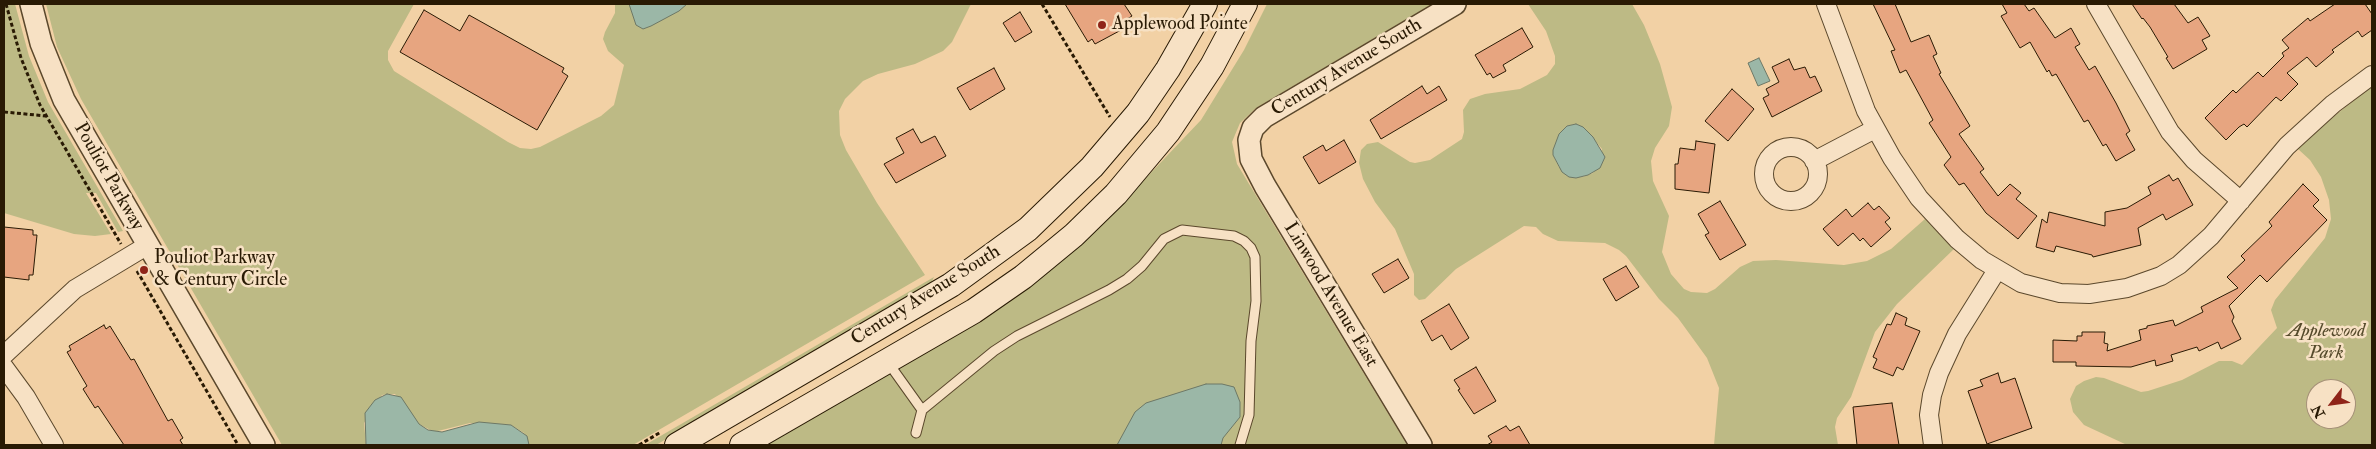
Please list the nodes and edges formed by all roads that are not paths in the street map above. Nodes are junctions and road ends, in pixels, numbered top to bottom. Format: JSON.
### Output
{"nodes":[{"id":1,"x":31,"y":4,"type":"edge"},
{"id":2,"x":1205,"y":4,"type":"edge"},
{"id":3,"x":1245,"y":4,"type":"edge"},
{"id":4,"x":1455,"y":4,"type":"edge"},
{"id":5,"x":1826,"y":4,"type":"edge"},
{"id":6,"x":2096,"y":4,"type":"edge"},
{"id":7,"x":2372,"y":75,"type":"edge"},
{"id":8,"x":1875,"y":129,"type":"junction"},
{"id":9,"x":1249,"y":140,"type":"joint"},
{"id":10,"x":1814,"y":161,"type":"dead end"},
{"id":11,"x":2241,"y":201,"type":"junction"},
{"id":12,"x":148,"y":245,"type":"junction"},
{"id":13,"x":1997,"y":270,"type":"junction"},
{"id":14,"x":4,"y":355,"type":"edge"},
{"id":15,"x":887,"y":361,"type":"junction"},
{"id":16,"x":4,"y":367,"type":"edge"},
{"id":17,"x":922,"y":410,"type":"junction"},
{"id":18,"x":916,"y":433,"type":"dead end"},
{"id":19,"x":671,"y":438,"type":"edge"},
{"id":20,"x":54,"y":445,"type":"edge"},
{"id":21,"x":264,"y":445,"type":"edge"},
{"id":22,"x":742,"y":445,"type":"edge"},
{"id":23,"x":1240,"y":445,"type":"edge"},
{"id":24,"x":1421,"y":445,"type":"edge"},
{"id":25,"x":1934,"y":445,"type":"edge"}],
"edges":[{"from":1,"to":12,"type":"street","name":"Pouliot Parkway"},
{"from":2,"to":19,"type":"main road","name":"Century Avenue South"},
{"from":3,"to":15,"type":"main road","name":"Century Avenue South"},
{"from":4,"to":9,"type":"street","name":"Century Avenue South"},
{"from":5,"to":8,"type":"street"},
{"from":6,"to":11,"type":"street"},
{"from":7,"to":11,"type":"street"},
{"from":8,"to":10,"type":"street"},
{"from":8,"to":13,"type":"street"},
{"from":9,"to":24,"type":"street","name":"Linwood Avenue East"},
{"from":11,"to":13,"type":"street"},
{"from":12,"to":14,"type":"street"},
{"from":12,"to":21,"type":"street","name":"Pouliot Parkway"},
{"from":13,"to":25,"type":"street"},
{"from":15,"to":17,"type":"lane"},
{"from":15,"to":22,"type":"main road","name":"Century Avenue South"},
{"from":16,"to":20,"type":"street"},
{"from":17,"to":18,"type":"lane"},
{"from":17,"to":23,"type":"lane"}]}
